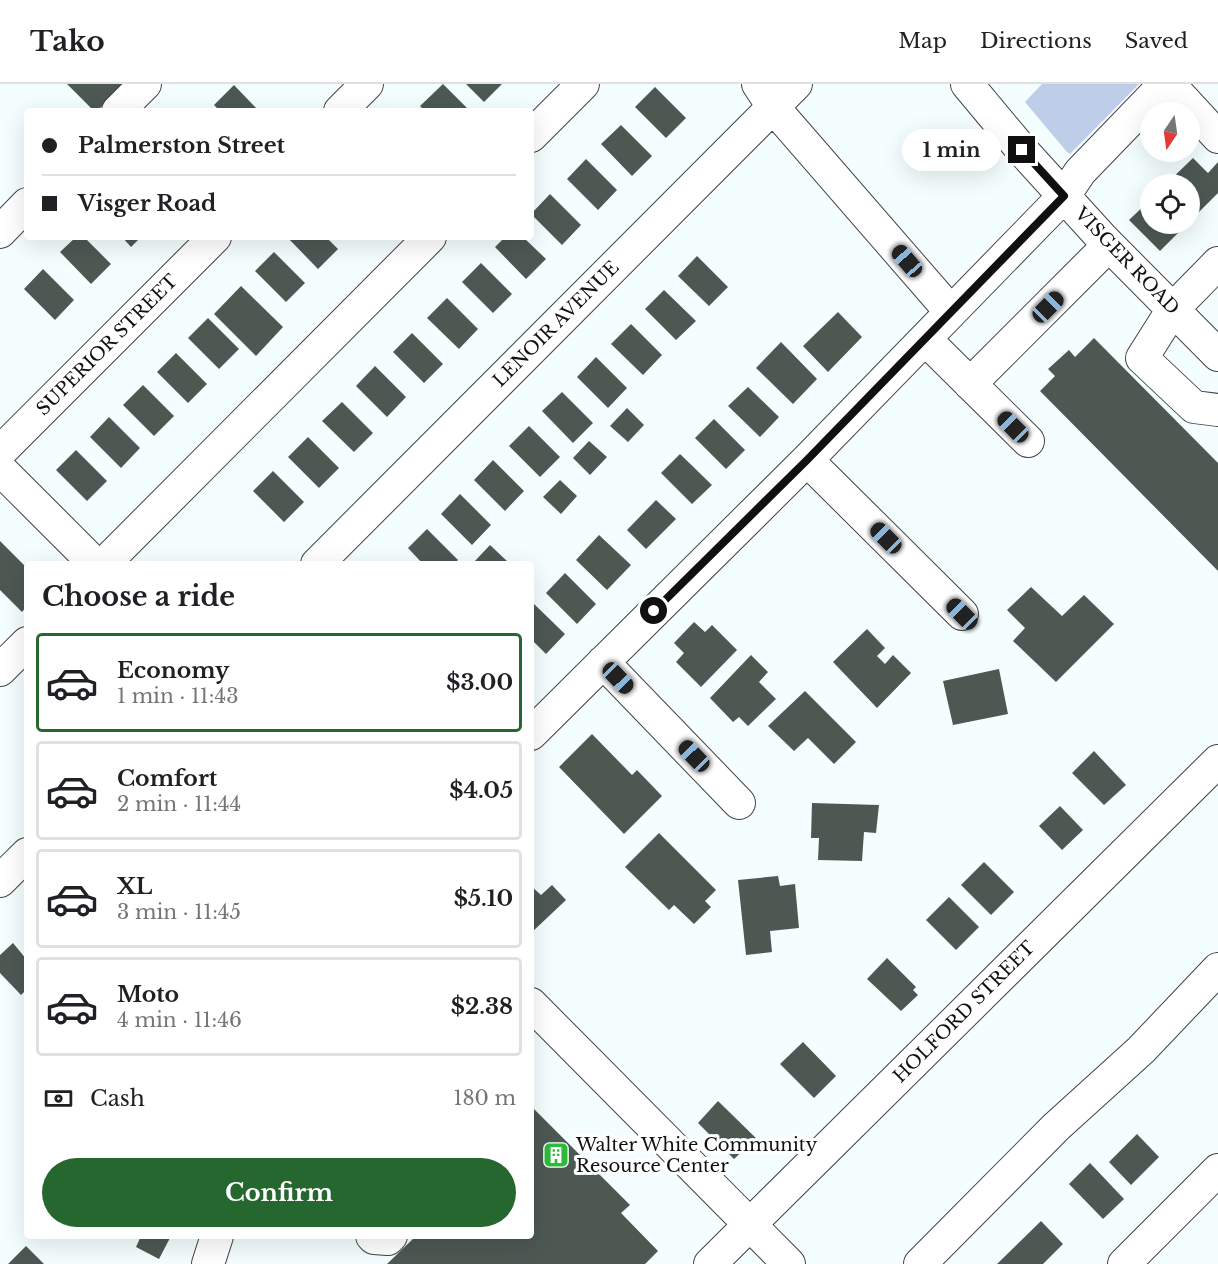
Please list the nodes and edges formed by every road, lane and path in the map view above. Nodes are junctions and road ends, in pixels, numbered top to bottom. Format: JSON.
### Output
{"nodes":[{"id":1,"x":145,"y":84,"type":"edge"},
{"id":2,"x":367,"y":84,"type":"edge"},
{"id":3,"x":583,"y":84,"type":"edge"},
{"id":4,"x":796,"y":84,"type":"edge"},
{"id":5,"x":967,"y":84,"type":"edge"},
{"id":6,"x":1167,"y":84,"type":"edge"},
{"id":7,"x":765,"y":96,"type":"edge"},
{"id":8,"x":121,"y":108,"type":"edge"},
{"id":9,"x":343,"y":108,"type":"edge"},
{"id":10,"x":534,"y":133,"type":"edge"},
{"id":11,"x":1218,"y":137,"type":"edge"},
{"id":12,"x":1064,"y":196,"type":"junction"},
{"id":13,"x":24,"y":207,"type":"edge"},
{"id":14,"x":0,"y":232,"type":"edge"},
{"id":15,"x":212,"y":240,"type":"edge"},
{"id":16,"x":427,"y":240,"type":"edge"},
{"id":17,"x":1109,"y":245,"type":"junction"},
{"id":18,"x":1218,"y":263,"type":"edge"},
{"id":19,"x":1173,"y":309,"type":"junction"},
{"id":20,"x":951,"y":312,"type":"junction"},
{"id":21,"x":924,"y":339,"type":"junction"},
{"id":22,"x":1218,"y":355,"type":"edge"},
{"id":23,"x":970,"y":384,"type":"junction"},
{"id":24,"x":1218,"y":410,"type":"edge"},
{"id":25,"x":1028,"y":441,"type":"dead end"},
{"id":26,"x":0,"y":452,"type":"edge"},
{"id":27,"x":807,"y":460,"type":"junction"},
{"id":28,"x":0,"y":468,"type":"edge"},
{"id":29,"x":92,"y":561,"type":"edge"},
{"id":30,"x":107,"y":561,"type":"edge"},
{"id":31,"x":320,"y":561,"type":"edge"},
{"id":32,"x":962,"y":614,"type":"dead end"},
{"id":33,"x":24,"y":646,"type":"edge"},
{"id":34,"x":603,"y":662,"type":"junction"},
{"id":35,"x":0,"y":670,"type":"edge"},
{"id":36,"x":534,"y":731,"type":"edge"},
{"id":37,"x":1218,"y":761,"type":"edge"},
{"id":38,"x":739,"y":803,"type":"dead end"},
{"id":39,"x":24,"y":857,"type":"edge"},
{"id":40,"x":0,"y":881,"type":"edge"},
{"id":41,"x":1218,"y":969,"type":"edge"},
{"id":42,"x":534,"y":1007,"type":"edge"},
{"id":43,"x":1218,"y":1170,"type":"edge"},
{"id":44,"x":750,"y":1225,"type":"junction"},
{"id":45,"x":216,"y":1239,"type":"edge"},
{"id":46,"x":208,"y":1264,"type":"edge"},
{"id":47,"x":710,"y":1264,"type":"edge"},
{"id":48,"x":789,"y":1264,"type":"edge"},
{"id":49,"x":920,"y":1264,"type":"edge"},
{"id":50,"x":1124,"y":1264,"type":"edge"}],
"edges":[{"from":1,"to":8,"type":"street"},
{"from":2,"to":9,"type":"street"},
{"from":3,"to":10,"type":"street"},
{"from":4,"to":7,"type":"street","name":"LENOIR AVENUE"},
{"from":5,"to":12,"type":"street","name":"VISGER ROAD"},
{"from":6,"to":11,"type":"street"},
{"from":6,"to":12,"type":"street"},
{"from":7,"to":20,"type":"street"},
{"from":7,"to":31,"type":"street","name":"LENOIR AVENUE"},
{"from":12,"to":17,"type":"street","name":"VISGER ROAD"},
{"from":12,"to":20,"type":"street"},
{"from":13,"to":14,"type":"street"},
{"from":15,"to":26,"type":"street","name":"SUPERIOR STREET"},
{"from":16,"to":30,"type":"street"},
{"from":17,"to":19,"type":"street","name":"VISGER ROAD"},
{"from":17,"to":23,"type":"street"},
{"from":18,"to":19,"type":"street"},
{"from":19,"to":22,"type":"street","name":"VISGER ROAD"},
{"from":19,"to":24,"type":"street"},
{"from":20,"to":21,"type":"street"},
{"from":21,"to":23,"type":"street"},
{"from":21,"to":27,"type":"street"},
{"from":23,"to":25,"type":"street"},
{"from":27,"to":32,"type":"street"},
{"from":27,"to":34,"type":"street"},
{"from":28,"to":29,"type":"street"},
{"from":33,"to":35,"type":"street"},
{"from":34,"to":36,"type":"street"},
{"from":34,"to":38,"type":"street"},
{"from":37,"to":44,"type":"street","name":"HOLFORD STREET"},
{"from":39,"to":40,"type":"street"},
{"from":41,"to":49,"type":"street"},
{"from":42,"to":44,"type":"street"},
{"from":43,"to":50,"type":"street"},
{"from":44,"to":47,"type":"street","name":"HOLFORD STREET"},
{"from":44,"to":48,"type":"street"},
{"from":45,"to":46,"type":"street"}]}
